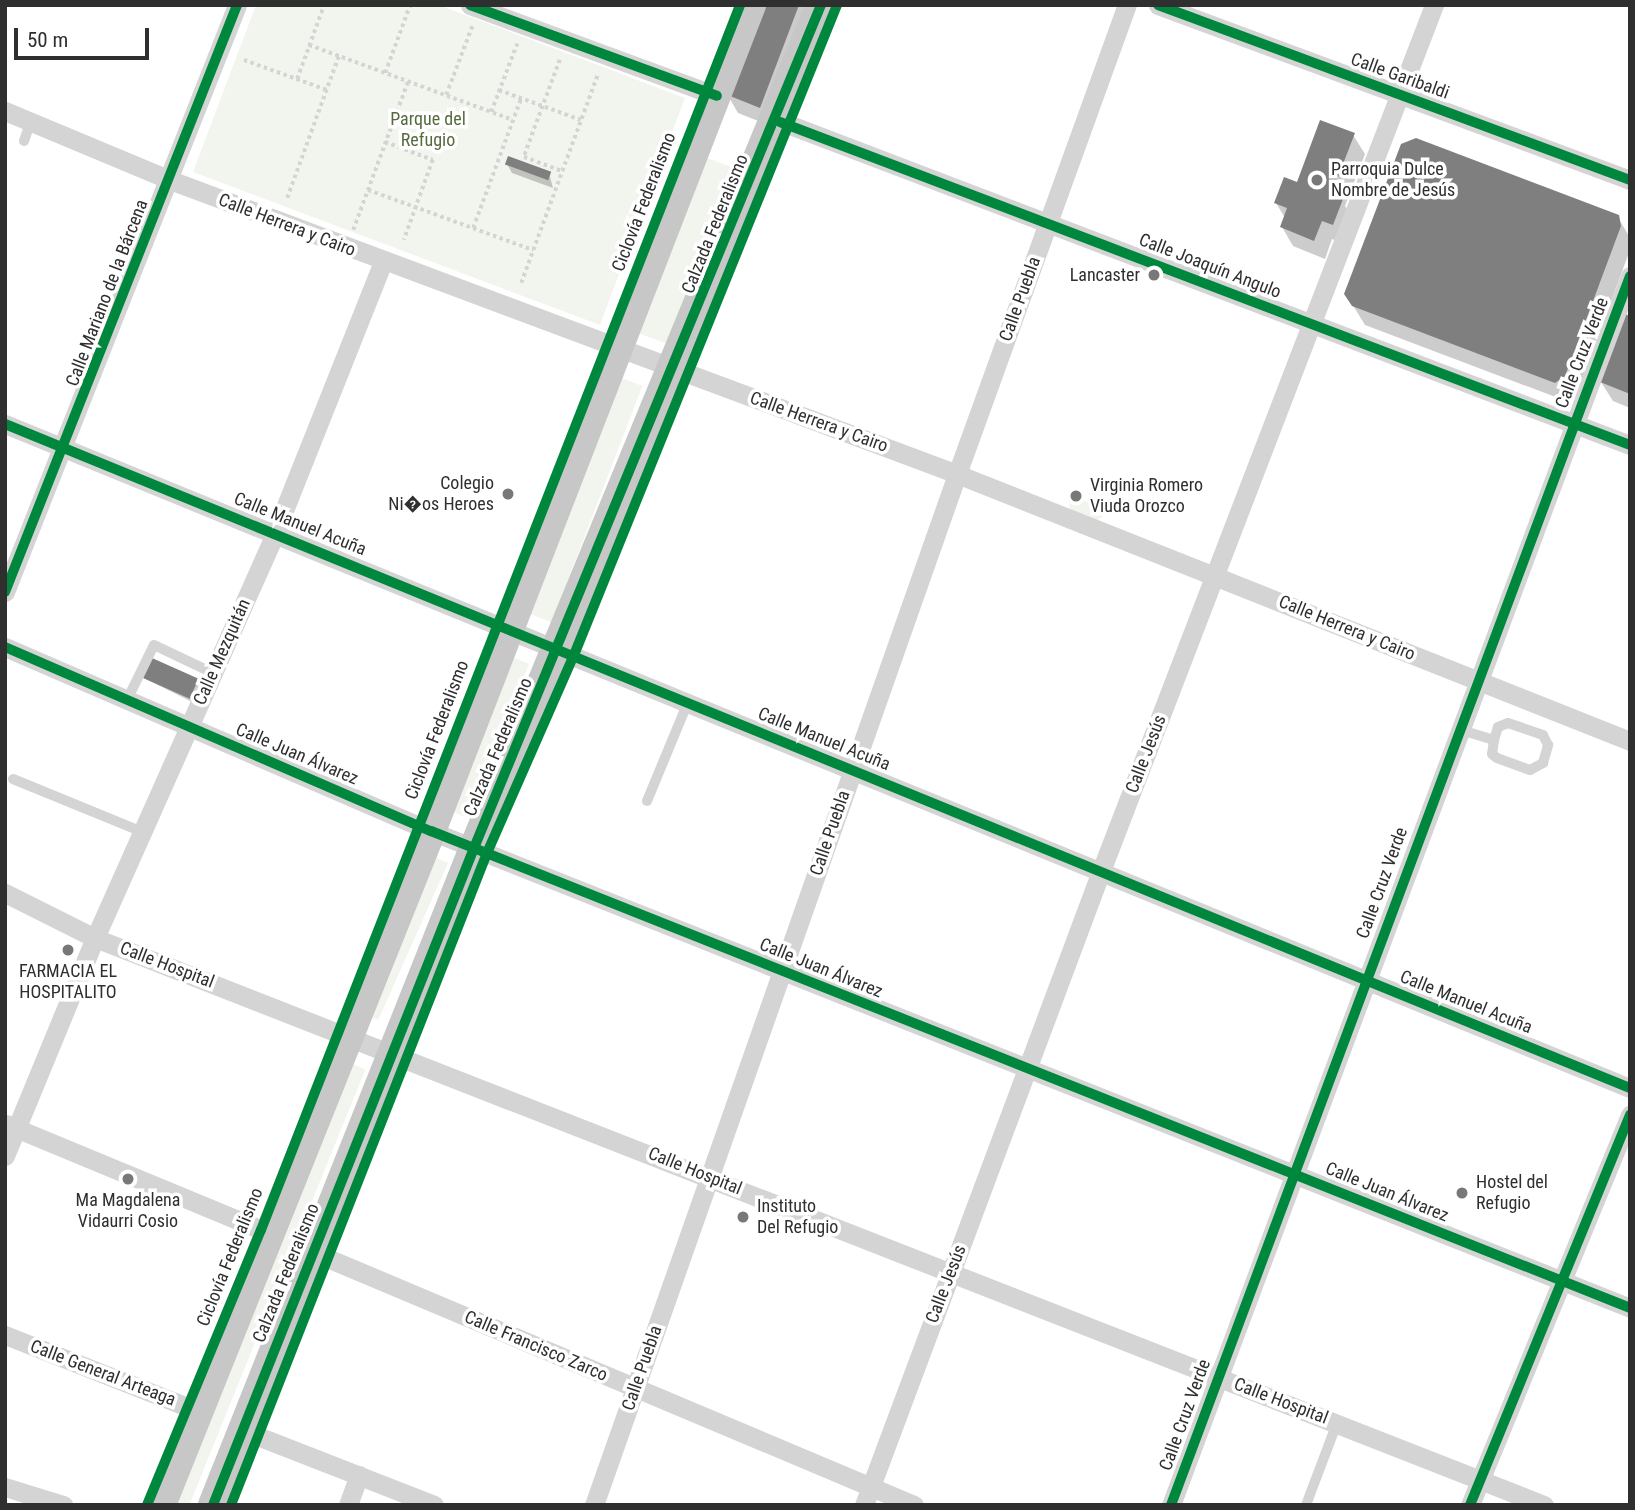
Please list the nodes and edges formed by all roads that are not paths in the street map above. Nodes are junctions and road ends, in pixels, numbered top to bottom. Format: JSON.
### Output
{"nodes":[{"id":1,"x":237,"y":5,"type":"edge"},
{"id":2,"x":751,"y":5,"type":"edge"},
{"id":3,"x":821,"y":5,"type":"edge"},
{"id":4,"x":1127,"y":5,"type":"edge"},
{"id":5,"x":1158,"y":5,"type":"edge"},
{"id":6,"x":1434,"y":5,"type":"edge"},
{"id":7,"x":476,"y":6,"type":"edge"},
{"id":8,"x":1399,"y":95,"type":"junction"},
{"id":9,"x":717,"y":96,"type":"junction"},
{"id":10,"x":5,"y":111,"type":"edge"},
{"id":11,"x":777,"y":120,"type":"junction"},
{"id":12,"x":31,"y":121,"type":"junction"},
{"id":13,"x":24,"y":141,"type":"dead end"},
{"id":14,"x":170,"y":180,"type":"junction"},
{"id":15,"x":1630,"y":180,"type":"edge"},
{"id":16,"x":1047,"y":223,"type":"junction"},
{"id":17,"x":383,"y":261,"type":"junction"},
{"id":18,"x":1630,"y":276,"type":"edge"},
{"id":19,"x":1311,"y":323,"type":"junction"},
{"id":20,"x":620,"y":347,"type":"junction"},
{"id":21,"x":675,"y":368,"type":"junction"},
{"id":22,"x":1573,"y":423,"type":"junction"},
{"id":23,"x":5,"y":424,"type":"edge"},
{"id":24,"x":1630,"y":445,"type":"edge"},
{"id":25,"x":65,"y":448,"type":"junction"},
{"id":26,"x":957,"y":474,"type":"junction"},
{"id":27,"x":275,"y":533,"type":"junction"},
{"id":28,"x":1214,"y":575,"type":"junction"},
{"id":29,"x":5,"y":592,"type":"edge"},
{"id":30,"x":510,"y":629,"type":"junction"},
{"id":31,"x":5,"y":647,"type":"edge"},
{"id":32,"x":559,"y":649,"type":"junction"},
{"id":33,"x":213,"y":673,"type":"junction"},
{"id":34,"x":1477,"y":679,"type":"junction"},
{"id":35,"x":127,"y":700,"type":"junction"},
{"id":36,"x":688,"y":702,"type":"junction"},
{"id":37,"x":189,"y":726,"type":"junction"},
{"id":38,"x":1458,"y":729,"type":"junction"},
{"id":39,"x":1494,"y":740,"type":"junction"},
{"id":40,"x":1630,"y":741,"type":"edge"},
{"id":41,"x":852,"y":770,"type":"junction"},
{"id":42,"x":13,"y":779,"type":"dead end"},
{"id":43,"x":647,"y":801,"type":"dead end"},
{"id":44,"x":431,"y":831,"type":"junction"},
{"id":45,"x":142,"y":832,"type":"junction"},
{"id":46,"x":474,"y":848,"type":"junction"},
{"id":47,"x":1101,"y":871,"type":"junction"},
{"id":48,"x":5,"y":893,"type":"edge"},
{"id":49,"x":95,"y":938,"type":"junction"},
{"id":50,"x":782,"y":971,"type":"junction"},
{"id":51,"x":1365,"y":980,"type":"junction"},
{"id":52,"x":351,"y":1035,"type":"junction"},
{"id":53,"x":392,"y":1052,"type":"junction"},
{"id":54,"x":1028,"y":1068,"type":"junction"},
{"id":55,"x":1630,"y":1088,"type":"edge"},
{"id":56,"x":1630,"y":1115,"type":"edge"},
{"id":57,"x":11,"y":1126,"type":"edge"},
{"id":58,"x":5,"y":1156,"type":"edge"},
{"id":59,"x":1292,"y":1173,"type":"junction"},
{"id":60,"x":709,"y":1177,"type":"junction"},
{"id":61,"x":271,"y":1234,"type":"junction"},
{"id":62,"x":313,"y":1252,"type":"junction"},
{"id":63,"x":950,"y":1271,"type":"junction"},
{"id":64,"x":1562,"y":1281,"type":"junction"},
{"id":65,"x":1630,"y":1308,"type":"edge"},
{"id":66,"x":5,"y":1335,"type":"edge"},
{"id":67,"x":1218,"y":1377,"type":"junction"},
{"id":68,"x":635,"y":1389,"type":"junction"},
{"id":69,"x":200,"y":1412,"type":"junction"},
{"id":70,"x":1337,"y":1423,"type":"junction"},
{"id":71,"x":242,"y":1430,"type":"junction"},
{"id":72,"x":359,"y":1475,"type":"junction"},
{"id":73,"x":1480,"y":1480,"type":"junction"},
{"id":74,"x":5,"y":1487,"type":"edge"},
{"id":75,"x":867,"y":1496,"type":"edge"},
{"id":76,"x":63,"y":1505,"type":"edge"},
{"id":77,"x":161,"y":1505,"type":"edge"},
{"id":78,"x":213,"y":1505,"type":"edge"},
{"id":79,"x":348,"y":1505,"type":"edge"},
{"id":80,"x":434,"y":1505,"type":"edge"},
{"id":81,"x":594,"y":1505,"type":"edge"},
{"id":82,"x":914,"y":1505,"type":"edge"},
{"id":83,"x":1171,"y":1505,"type":"edge"},
{"id":84,"x":1306,"y":1505,"type":"edge"},
{"id":85,"x":1470,"y":1505,"type":"edge"},
{"id":86,"x":1544,"y":1505,"type":"edge"}],
"edges":[{"from":1,"to":14,"type":"street","name":"Calle Mariano de la Bárcena"},
{"from":2,"to":9,"type":"main road","name":"Calzada Federalismo"},
{"from":3,"to":11,"type":"main road","name":"Calzada Federalismo"},
{"from":4,"to":16,"type":"street","name":"Calle Puebla"},
{"from":5,"to":8,"type":"street","name":"Calle Garibaldi"},
{"from":6,"to":8,"type":"street","name":"Calle Jesús"},
{"from":7,"to":9,"type":"street"},
{"from":8,"to":15,"type":"street","name":"Calle Garibaldi"},
{"from":8,"to":19,"type":"street","name":"Calle Jesús"},
{"from":9,"to":20,"type":"main road","name":"Calzada Federalismo"},
{"from":10,"to":12,"type":"street","name":"Calle Herrera y Cairo"},
{"from":11,"to":16,"type":"street","name":"Calle Joaquín Angulo"},
{"from":11,"to":21,"type":"main road","name":"Calzada Federalismo"},
{"from":12,"to":13,"type":"lane"},
{"from":12,"to":14,"type":"street","name":"Calle Herrera y Cairo"},
{"from":14,"to":17,"type":"street","name":"Calle Herrera y Cairo"},
{"from":14,"to":25,"type":"street","name":"Calle Mariano de la Bárcena"},
{"from":16,"to":19,"type":"street","name":"Calle Joaquín Angulo"},
{"from":16,"to":26,"type":"street","name":"Calle Puebla"},
{"from":17,"to":20,"type":"street","name":"Calle Herrera y Cairo"},
{"from":17,"to":27,"type":"street","name":"Calle Mezquitán"},
{"from":18,"to":22,"type":"street","name":"Calle Cruz Verde"},
{"from":19,"to":22,"type":"street","name":"Calle Joaquín Angulo"},
{"from":19,"to":28,"type":"street","name":"Calle Jesús"},
{"from":20,"to":21,"type":"street","name":"Calle Herrera y Cairo"},
{"from":20,"to":30,"type":"main road","name":"Calzada Federalismo"},
{"from":21,"to":26,"type":"street","name":"Calle Herrera y Cairo"},
{"from":21,"to":32,"type":"main road","name":"Calzada Federalismo"},
{"from":22,"to":24,"type":"street","name":"Calle Joaquín Angulo"},
{"from":22,"to":34,"type":"street","name":"Calle Cruz Verde"},
{"from":23,"to":25,"type":"street","name":"Calle Manuel Acuña"},
{"from":25,"to":27,"type":"street","name":"Calle Manuel Acuña"},
{"from":25,"to":29,"type":"street","name":"Calle Mariano de la Bárcena"},
{"from":26,"to":28,"type":"street","name":"Calle Herrera y Cairo"},
{"from":26,"to":41,"type":"street","name":"Calle Puebla"},
{"from":27,"to":30,"type":"street","name":"Calle Manuel Acuña"},
{"from":27,"to":33,"type":"street","name":"Calle Mezquitán"},
{"from":28,"to":34,"type":"street","name":"Calle Herrera y Cairo"},
{"from":28,"to":47,"type":"street","name":"Calle Jesús"},
{"from":30,"to":32,"type":"street","name":"Calle Manuel Acuña"},
{"from":30,"to":44,"type":"main road","name":"Calzada Federalismo"},
{"from":31,"to":35,"type":"street","name":"Calle Juan Álvarez"},
{"from":32,"to":36,"type":"street","name":"Calle Manuel Acuña"},
{"from":32,"to":46,"type":"main road","name":"Calzada Federalismo"},
{"from":33,"to":35,"type":"lane"},
{"from":33,"to":37,"type":"street","name":"Calle Mezquitán"},
{"from":34,"to":38,"type":"street","name":"Calle Cruz Verde"},
{"from":34,"to":40,"type":"street","name":"Calle Herrera y Cairo"},
{"from":35,"to":37,"type":"street","name":"Calle Juan Álvarez"},
{"from":36,"to":41,"type":"street","name":"Calle Manuel Acuña"},
{"from":36,"to":43,"type":"lane"},
{"from":37,"to":44,"type":"street","name":"Calle Juan Álvarez"},
{"from":37,"to":45,"type":"street","name":"Calle Mezquitán"},
{"from":38,"to":39,"type":"lane"},
{"from":38,"to":51,"type":"street","name":"Calle Cruz Verde"},
{"from":39,"to":39,"type":"lane"},
{"from":41,"to":47,"type":"street","name":"Calle Manuel Acuña"},
{"from":41,"to":50,"type":"street","name":"Calle Puebla"},
{"from":42,"to":45,"type":"lane"},
{"from":44,"to":46,"type":"street","name":"Calle Juan Álvarez"},
{"from":44,"to":52,"type":"main road","name":"Calzada Federalismo"},
{"from":45,"to":49,"type":"street","name":"Calle Mezquitán"},
{"from":46,"to":50,"type":"street","name":"Calle Juan Álvarez"},
{"from":46,"to":53,"type":"main road","name":"Calzada Federalismo"},
{"from":47,"to":51,"type":"street","name":"Calle Manuel Acuña"},
{"from":47,"to":54,"type":"street","name":"Calle Jesús"},
{"from":48,"to":49,"type":"street","name":"Calle Hospital"},
{"from":49,"to":52,"type":"street","name":"Calle Hospital"},
{"from":49,"to":57,"type":"street","name":"Calle Mezquitán"},
{"from":50,"to":54,"type":"street","name":"Calle Juan Álvarez"},
{"from":50,"to":60,"type":"street","name":"Calle Puebla"},
{"from":51,"to":55,"type":"street","name":"Calle Manuel Acuña"},
{"from":51,"to":59,"type":"street","name":"Calle Cruz Verde"},
{"from":52,"to":53,"type":"street","name":"Calle Hospital"},
{"from":52,"to":61,"type":"main road","name":"Calzada Federalismo"},
{"from":53,"to":60,"type":"street","name":"Calle Hospital"},
{"from":53,"to":62,"type":"main road","name":"Calzada Federalismo"},
{"from":54,"to":59,"type":"street","name":"Calle Juan Álvarez"},
{"from":54,"to":63,"type":"street","name":"Calle Jesús"},
{"from":56,"to":64,"type":"street"},
{"from":57,"to":58,"type":"street","name":"Calle Mezquitán"},
{"from":57,"to":61,"type":"street"},
{"from":59,"to":64,"type":"street","name":"Calle Juan Álvarez"},
{"from":59,"to":67,"type":"street","name":"Calle Cruz Verde"},
{"from":60,"to":63,"type":"street","name":"Calle Hospital"},
{"from":60,"to":68,"type":"street","name":"Calle Puebla"},
{"from":61,"to":69,"type":"main road","name":"Calzada Federalismo"},
{"from":62,"to":68,"type":"street","name":"Calle Francisco Zarco"},
{"from":62,"to":71,"type":"main road","name":"Calzada Federalismo"},
{"from":63,"to":67,"type":"street","name":"Calle Hospital"},
{"from":63,"to":75,"type":"street","name":"Calle Jesús"},
{"from":64,"to":65,"type":"street","name":"Calle Juan Álvarez"},
{"from":64,"to":73,"type":"street"},
{"from":66,"to":69,"type":"street","name":"Calle General Arteaga"},
{"from":67,"to":70,"type":"street","name":"Calle Hospital"},
{"from":67,"to":83,"type":"street","name":"Calle Cruz Verde"},
{"from":68,"to":75,"type":"street","name":"Calle Francisco Zarco"},
{"from":68,"to":81,"type":"street","name":"Calle Puebla"},
{"from":69,"to":77,"type":"main road","name":"Calzada Federalismo"},
{"from":70,"to":73,"type":"street","name":"Calle Hospital"},
{"from":70,"to":84,"type":"lane"},
{"from":71,"to":72,"type":"street"},
{"from":71,"to":78,"type":"main road","name":"Calzada Federalismo"},
{"from":72,"to":79,"type":"street"},
{"from":72,"to":80,"type":"street"},
{"from":73,"to":85,"type":"street"},
{"from":73,"to":86,"type":"street","name":"Calle Hospital"},
{"from":74,"to":76,"type":"street"},
{"from":75,"to":82,"type":"street","name":"Calle Francisco Zarco"}]}
